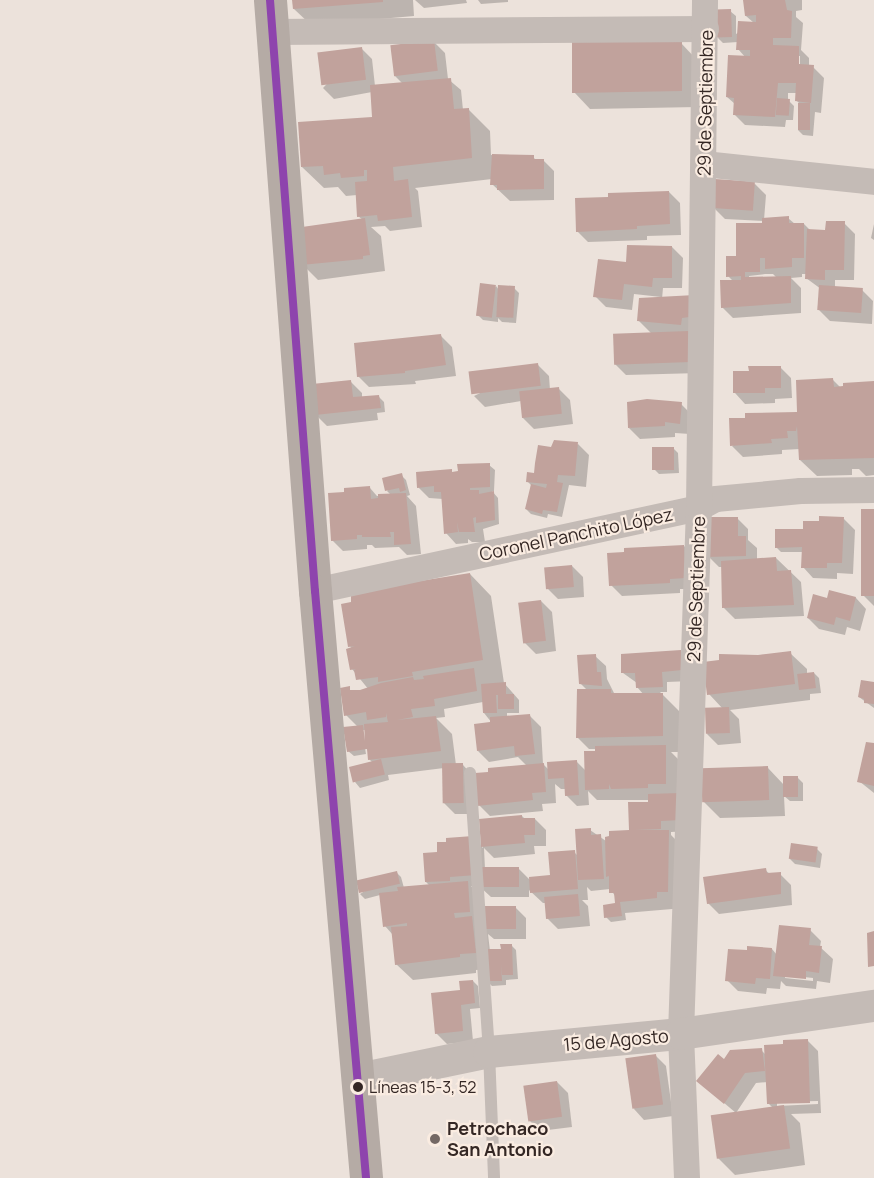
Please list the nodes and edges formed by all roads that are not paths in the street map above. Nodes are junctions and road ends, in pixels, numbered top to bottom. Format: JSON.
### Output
{"nodes":[{"id":1,"x":270,"y":0,"type":"edge"},
{"id":2,"x":705,"y":0,"type":"edge"},
{"id":3,"x":706,"y":29,"type":"junction"},
{"id":4,"x":273,"y":32,"type":"junction"},
{"id":5,"x":704,"y":164,"type":"junction"},
{"id":6,"x":874,"y":182,"type":"edge"},
{"id":7,"x":874,"y":490,"type":"edge"},
{"id":8,"x":699,"y":508,"type":"junction"},
{"id":9,"x":315,"y":591,"type":"junction"},
{"id":10,"x":470,"y":773,"type":"dead end"},
{"id":11,"x":874,"y":1006,"type":"edge"},
{"id":12,"x":681,"y":1034,"type":"junction"},
{"id":13,"x":489,"y":1052,"type":"junction"},
{"id":14,"x":359,"y":1079,"type":"junction"},
{"id":15,"x":366,"y":1178,"type":"edge"},
{"id":16,"x":494,"y":1178,"type":"edge"},
{"id":17,"x":687,"y":1178,"type":"edge"}],
"edges":[{"from":1,"to":4,"type":"main road"},
{"from":2,"to":3,"type":"street","name":"29 de Septiembre"},
{"from":3,"to":4,"type":"street"},
{"from":3,"to":5,"type":"street","name":"29 de Septiembre"},
{"from":4,"to":9,"type":"main road"},
{"from":5,"to":6,"type":"street"},
{"from":5,"to":8,"type":"street","name":"29 de Septiembre"},
{"from":7,"to":8,"type":"street","name":"Coronel Panchito López"},
{"from":8,"to":9,"type":"street","name":"Coronel Panchito López"},
{"from":8,"to":12,"type":"street","name":"29 de Septiembre"},
{"from":9,"to":14,"type":"main road"},
{"from":10,"to":13,"type":"lane"},
{"from":11,"to":12,"type":"street","name":"15 de Agosto"},
{"from":12,"to":13,"type":"street","name":"15 de Agosto"},
{"from":12,"to":17,"type":"street","name":"29 de Septiembre"},
{"from":13,"to":14,"type":"street","name":"15 de Agosto"},
{"from":13,"to":16,"type":"lane"},
{"from":14,"to":15,"type":"main road"}]}
